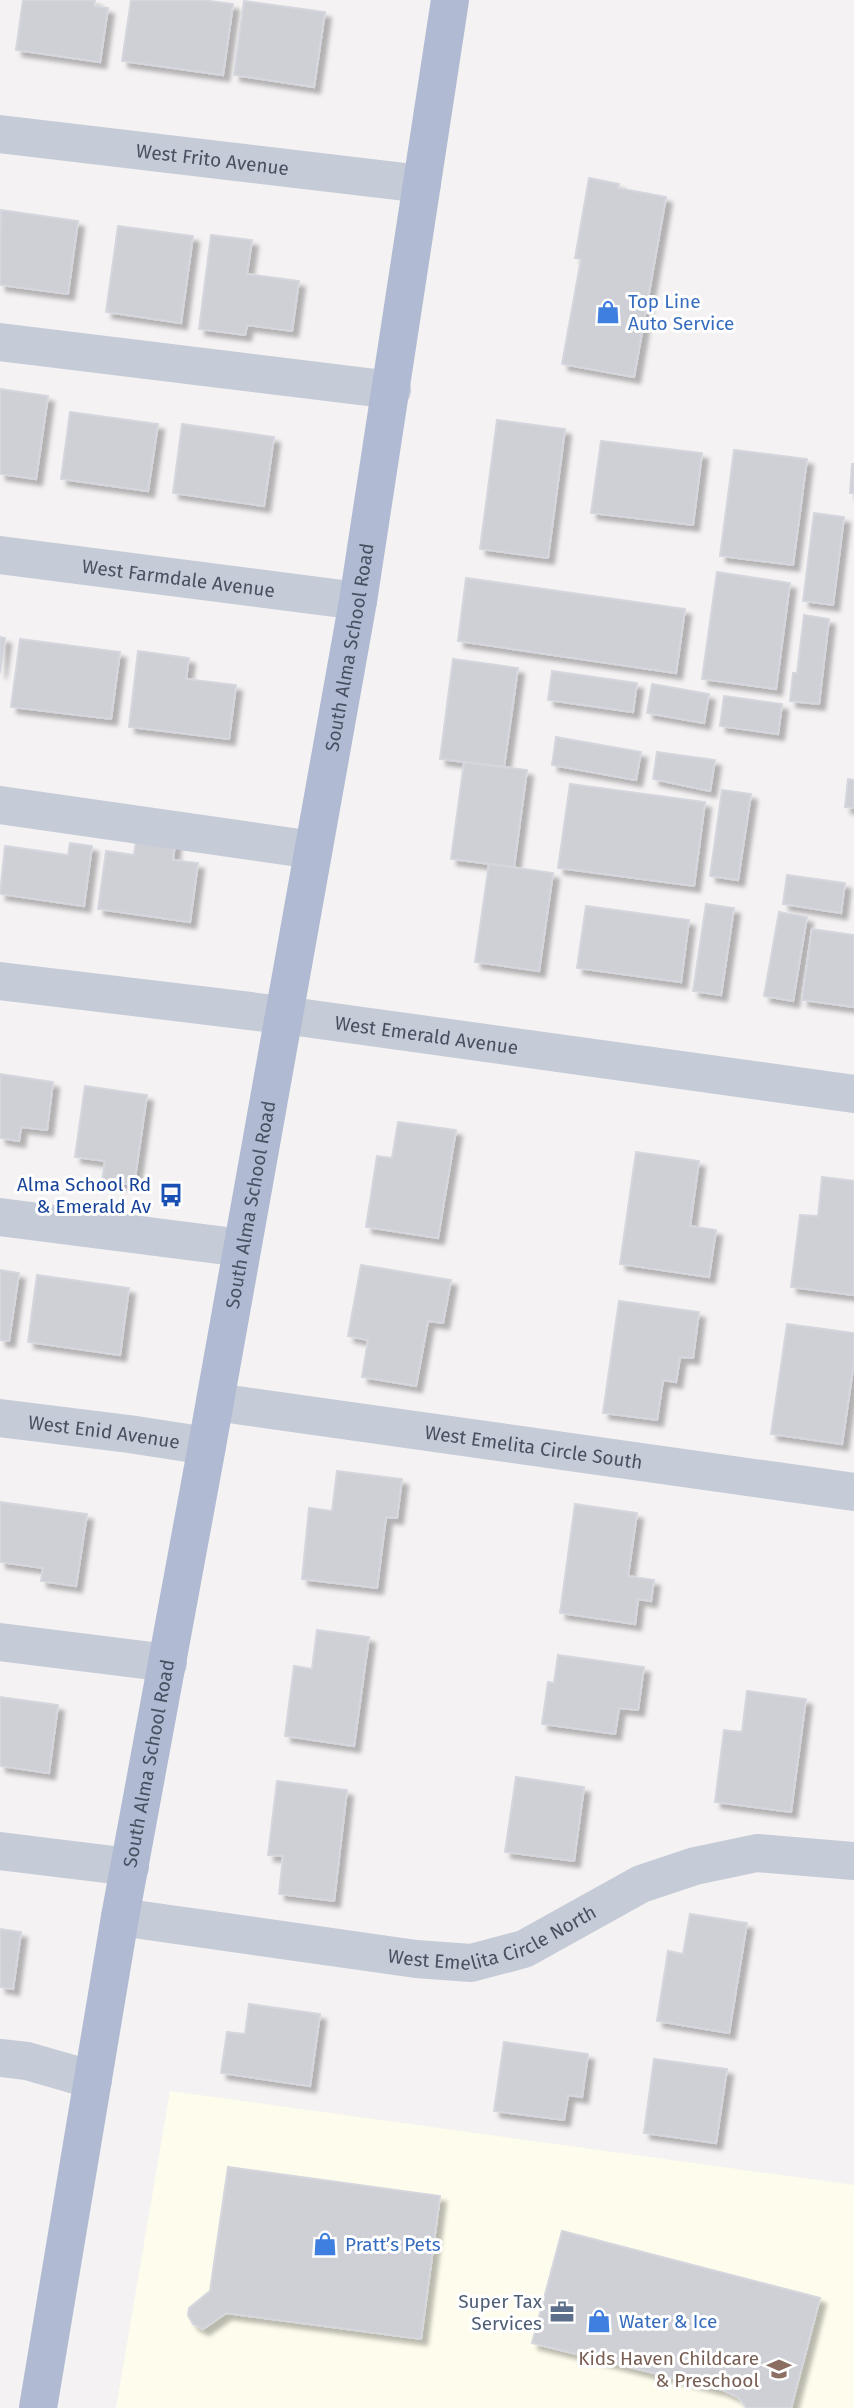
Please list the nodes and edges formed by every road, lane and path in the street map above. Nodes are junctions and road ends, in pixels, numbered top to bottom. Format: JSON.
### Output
{"nodes":[{"id":1,"x":450,"y":0,"type":"edge"},
{"id":2,"x":0,"y":134,"type":"edge"},
{"id":3,"x":422,"y":184,"type":"junction"},
{"id":4,"x":0,"y":342,"type":"edge"},
{"id":5,"x":392,"y":390,"type":"junction"},
{"id":6,"x":0,"y":555,"type":"edge"},
{"id":7,"x":358,"y":601,"type":"junction"},
{"id":8,"x":0,"y":804,"type":"edge"},
{"id":9,"x":313,"y":850,"type":"junction"},
{"id":10,"x":0,"y":981,"type":"edge"},
{"id":11,"x":283,"y":1015,"type":"junction"},
{"id":12,"x":854,"y":1094,"type":"edge"},
{"id":13,"x":0,"y":1217,"type":"edge"},
{"id":14,"x":242,"y":1248,"type":"junction"},
{"id":15,"x":215,"y":1402,"type":"junction"},
{"id":16,"x":0,"y":1418,"type":"edge"},
{"id":17,"x":208,"y":1446,"type":"junction"},
{"id":18,"x":854,"y":1492,"type":"edge"},
{"id":19,"x":0,"y":1642,"type":"edge"},
{"id":20,"x":168,"y":1663,"type":"junction"},
{"id":21,"x":0,"y":1851,"type":"edge"},
{"id":22,"x":854,"y":1861,"type":"edge"},
{"id":23,"x":130,"y":1867,"type":"junction"},
{"id":24,"x":120,"y":1917,"type":"junction"},
{"id":25,"x":0,"y":2058,"type":"edge"},
{"id":26,"x":93,"y":2080,"type":"junction"},
{"id":27,"x":38,"y":2408,"type":"edge"}],
"edges":[{"from":1,"to":3,"type":"main road","name":"South Alma School Road"},
{"from":2,"to":3,"type":"street","name":"West Frito Avenue"},
{"from":3,"to":5,"type":"main road","name":"South Alma School Road"},
{"from":4,"to":5,"type":"street"},
{"from":5,"to":7,"type":"main road","name":"South Alma School Road"},
{"from":6,"to":7,"type":"street","name":"West Farmdale Avenue"},
{"from":7,"to":9,"type":"main road","name":"South Alma School Road"},
{"from":8,"to":9,"type":"street"},
{"from":9,"to":11,"type":"main road","name":"South Alma School Road"},
{"from":10,"to":11,"type":"street","name":"West Emerald Avenue"},
{"from":11,"to":12,"type":"street","name":"West Emerald Avenue"},
{"from":11,"to":14,"type":"main road","name":"South Alma School Road"},
{"from":13,"to":14,"type":"street"},
{"from":14,"to":15,"type":"main road","name":"South Alma School Road"},
{"from":15,"to":17,"type":"main road","name":"South Alma School Road"},
{"from":15,"to":18,"type":"street","name":"West Emelita Circle South"},
{"from":16,"to":17,"type":"street","name":"West Enid Avenue"},
{"from":17,"to":20,"type":"main road","name":"South Alma School Road"},
{"from":19,"to":20,"type":"street"},
{"from":20,"to":23,"type":"main road","name":"South Alma School Road"},
{"from":21,"to":23,"type":"street"},
{"from":22,"to":24,"type":"street","name":"West Emelita Circle North"},
{"from":23,"to":24,"type":"main road","name":"South Alma School Road"},
{"from":24,"to":26,"type":"main road","name":"South Alma School Road"},
{"from":25,"to":26,"type":"street"},
{"from":26,"to":27,"type":"main road","name":"South Alma School Road"}]}
